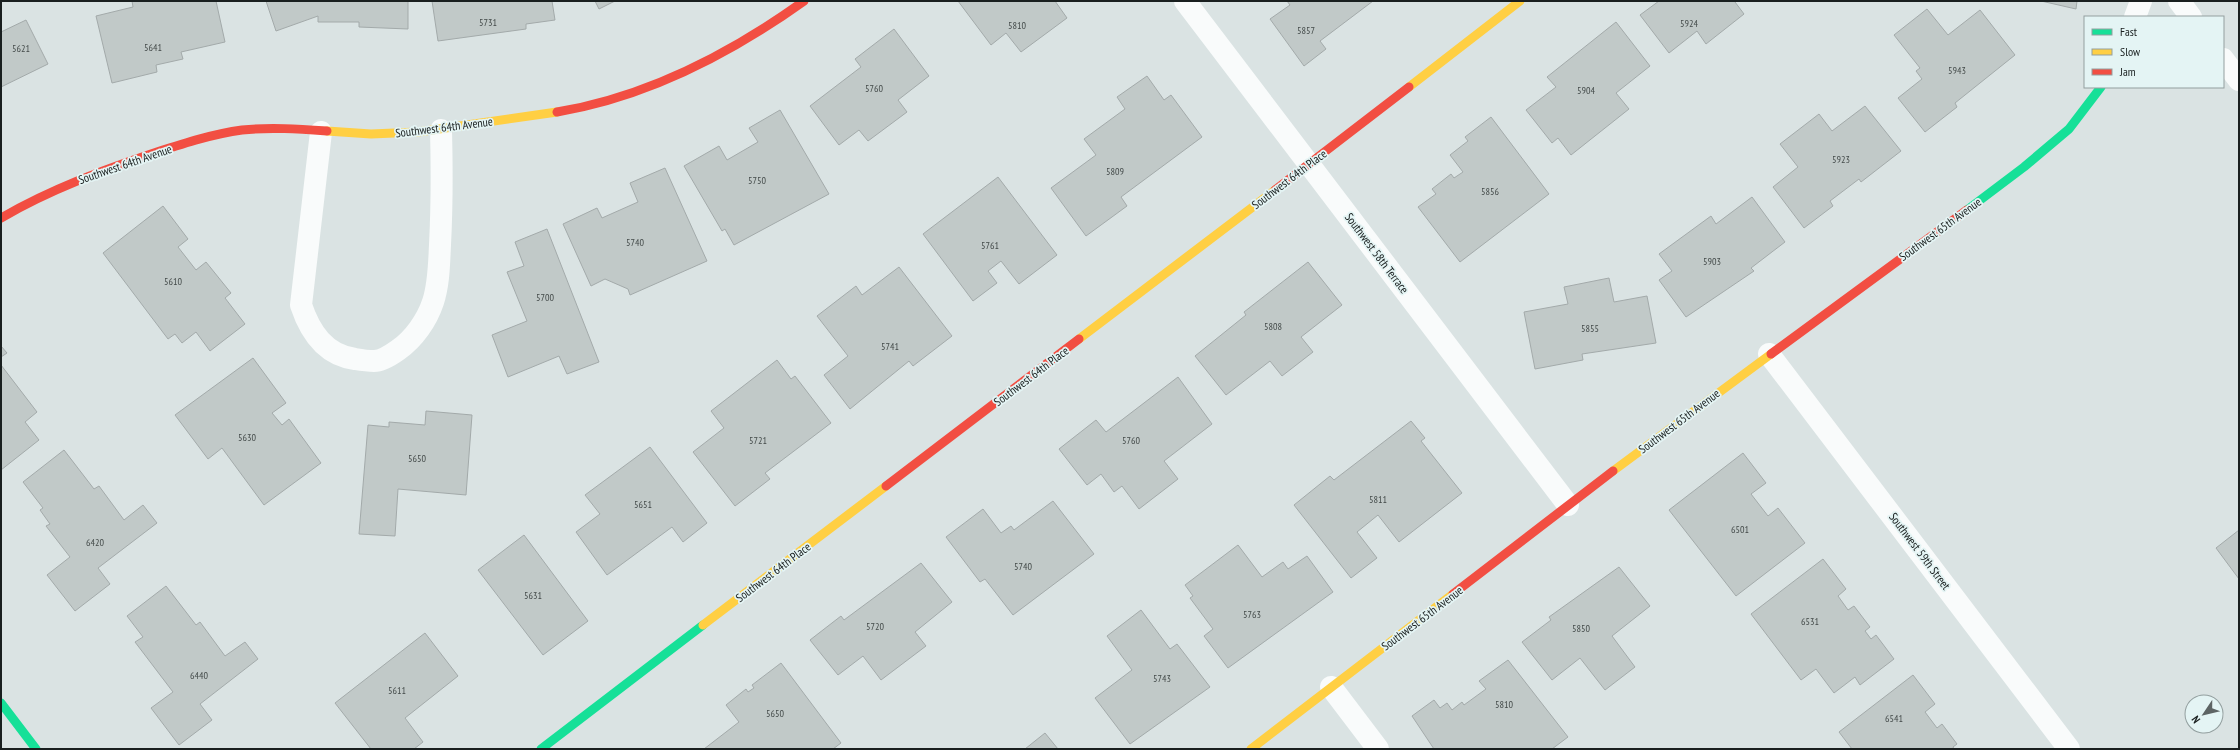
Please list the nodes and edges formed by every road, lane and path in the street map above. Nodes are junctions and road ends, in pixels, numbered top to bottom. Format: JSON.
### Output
{"nodes":[{"id":1,"x":804,"y":1,"type":"edge"},
{"id":2,"x":1185,"y":1,"type":"edge"},
{"id":3,"x":1520,"y":1,"type":"edge"},
{"id":4,"x":2141,"y":1,"type":"edge"},
{"id":5,"x":2179,"y":1,"type":"edge"},
{"id":6,"x":2135,"y":16,"type":"edge"},
{"id":7,"x":2190,"y":16,"type":"edge"},
{"id":8,"x":2224,"y":60,"type":"edge"},
{"id":9,"x":2239,"y":80,"type":"edge"},
{"id":10,"x":2099,"y":88,"type":"edge"},
{"id":11,"x":441,"y":130,"type":"junction"},
{"id":12,"x":321,"y":132,"type":"junction"},
{"id":13,"x":1309,"y":164,"type":"junction"},
{"id":14,"x":1,"y":218,"type":"edge"},
{"id":15,"x":1769,"y":354,"type":"junction"},
{"id":16,"x":1568,"y":505,"type":"junction"},
{"id":17,"x":1331,"y":687,"type":"junction"},
{"id":18,"x":1,"y":703,"type":"edge"},
{"id":19,"x":36,"y":749,"type":"edge"},
{"id":20,"x":541,"y":749,"type":"edge"},
{"id":21,"x":1251,"y":749,"type":"edge"},
{"id":22,"x":1378,"y":749,"type":"edge"},
{"id":23,"x":2069,"y":749,"type":"edge"}],
"edges":[{"from":1,"to":11,"type":"street","name":"Southwest 64th Avenue"},
{"from":2,"to":13,"type":"street","name":"Southwest 58th Terrace"},
{"from":3,"to":13,"type":"street","name":"Southwest 64th Place"},
{"from":4,"to":6,"type":"street"},
{"from":5,"to":7,"type":"street"},
{"from":8,"to":9,"type":"street"},
{"from":10,"to":15,"type":"street","name":"Southwest 65th Avenue"},
{"from":11,"to":12,"type":"street","name":"Southwest 64th Avenue"},
{"from":11,"to":12,"type":"street"},
{"from":12,"to":14,"type":"street","name":"Southwest 64th Avenue"},
{"from":13,"to":16,"type":"street","name":"Southwest 58th Terrace"},
{"from":13,"to":20,"type":"street","name":"Southwest 64th Place"},
{"from":15,"to":16,"type":"street","name":"Southwest 65th Avenue"},
{"from":15,"to":23,"type":"street","name":"Southwest 59th Street"},
{"from":16,"to":17,"type":"street","name":"Southwest 65th Avenue"},
{"from":17,"to":21,"type":"street","name":"Southwest 65th Avenue"},
{"from":17,"to":22,"type":"street"},
{"from":18,"to":19,"type":"street"}]}
